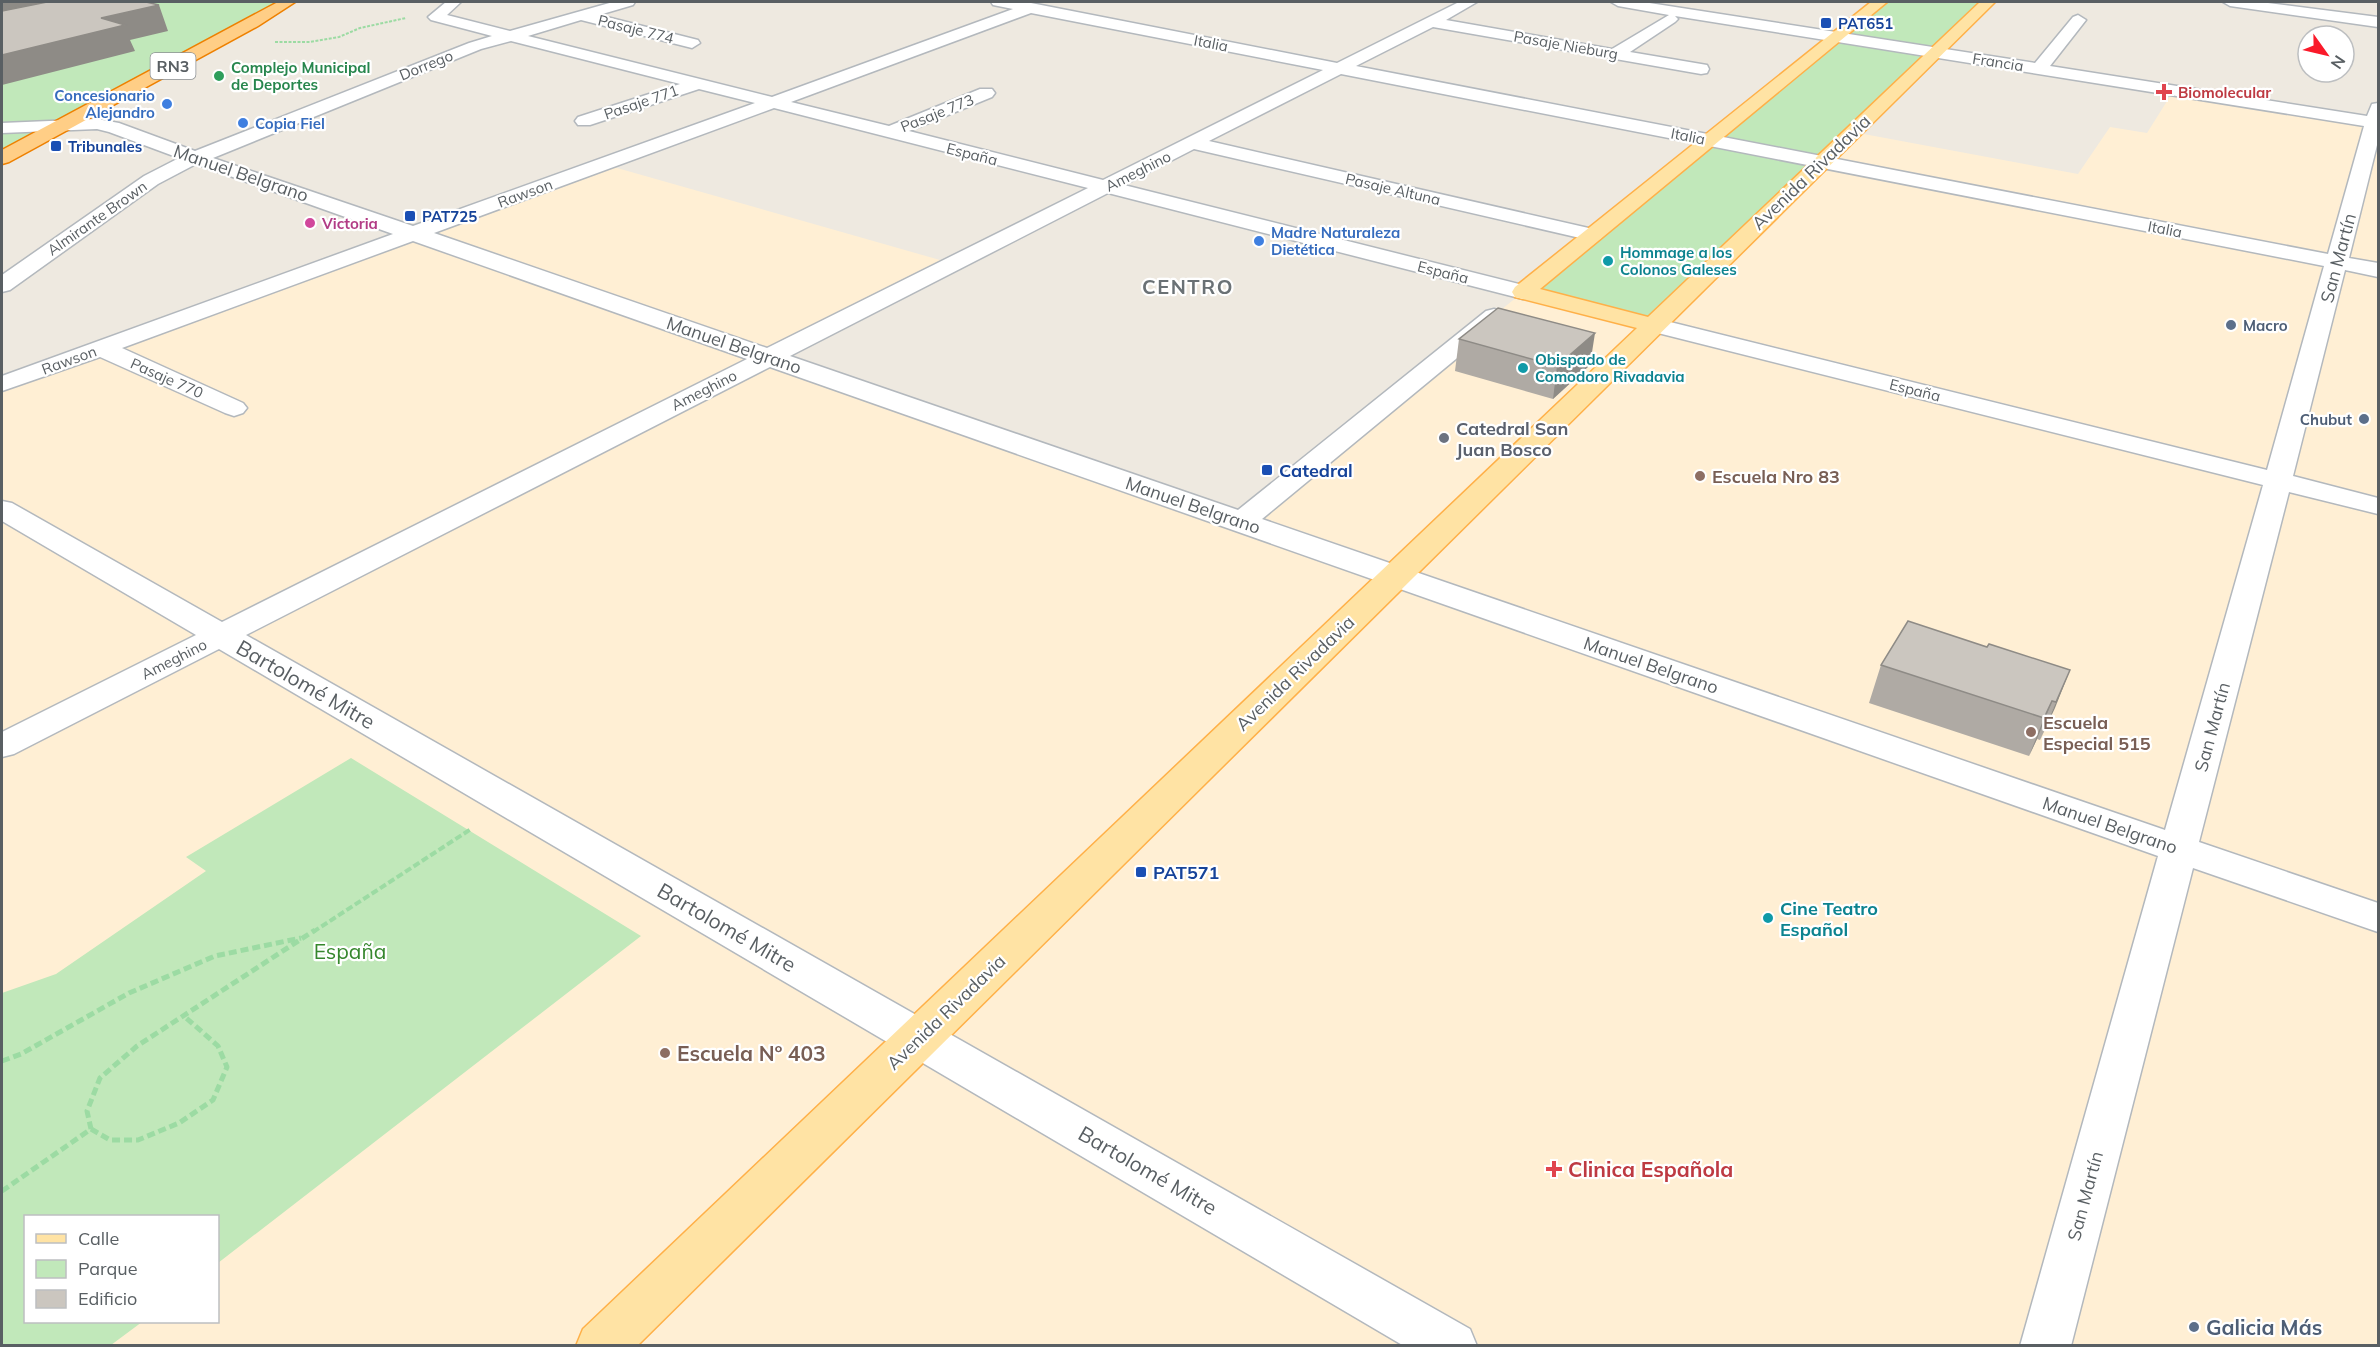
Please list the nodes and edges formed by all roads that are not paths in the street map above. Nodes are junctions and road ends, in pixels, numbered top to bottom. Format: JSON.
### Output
{"nodes":[{"id":1,"x":288,"y":2,"type":"edge"},
{"id":2,"x":628,"y":2,"type":"edge"},
{"id":3,"x":998,"y":2,"type":"edge"},
{"id":4,"x":1048,"y":2,"type":"edge"},
{"id":5,"x":1470,"y":2,"type":"edge"},
{"id":6,"x":1618,"y":2,"type":"edge"},
{"id":7,"x":1880,"y":2,"type":"edge"},
{"id":8,"x":1988,"y":2,"type":"edge"},
{"id":9,"x":2230,"y":2,"type":"edge"},
{"id":10,"x":1031,"y":8,"type":"junction"},
{"id":11,"x":444,"y":10,"type":"edge"},
{"id":12,"x":580,"y":15,"type":"junction"},
{"id":13,"x":1670,"y":19,"type":"dead end"},
{"id":14,"x":2078,"y":20,"type":"dead end"},
{"id":15,"x":1430,"y":22,"type":"junction"},
{"id":16,"x":2379,"y":22,"type":"edge"},
{"id":17,"x":508,"y":36,"type":"junction"},
{"id":18,"x":1837,"y":36,"type":"junction"},
{"id":19,"x":692,"y":43,"type":"dead end"},
{"id":20,"x":1935,"y":52,"type":"junction"},
{"id":21,"x":1615,"y":54,"type":"junction"},
{"id":22,"x":1340,"y":68,"type":"junction"},
{"id":23,"x":1701,"y":69,"type":"dead end"},
{"id":24,"x":2039,"y":69,"type":"junction"},
{"id":25,"x":697,"y":84,"type":"junction"},
{"id":26,"x":986,"y":93,"type":"dead end"},
{"id":27,"x":771,"y":103,"type":"junction"},
{"id":28,"x":2377,"y":118,"type":"edge"},
{"id":29,"x":584,"y":121,"type":"dead end"},
{"id":30,"x":56,"y":126,"type":"junction"},
{"id":31,"x":2,"y":128,"type":"edge"},
{"id":32,"x":888,"y":133,"type":"junction"},
{"id":33,"x":1710,"y":140,"type":"junction"},
{"id":34,"x":1192,"y":143,"type":"junction"},
{"id":35,"x":2,"y":158,"type":"edge"},
{"id":36,"x":196,"y":158,"type":"junction"},
{"id":37,"x":1822,"y":162,"type":"junction"},
{"id":38,"x":1106,"y":187,"type":"junction"},
{"id":39,"x":414,"y":234,"type":"junction"},
{"id":40,"x":1593,"y":235,"type":"junction"},
{"id":41,"x":2337,"y":262,"type":"junction"},
{"id":42,"x":2379,"y":270,"type":"edge"},
{"id":43,"x":2,"y":285,"type":"edge"},
{"id":44,"x":1523,"y":292,"type":"junction"},
{"id":45,"x":1654,"y":325,"type":"junction"},
{"id":46,"x":101,"y":348,"type":"junction"},
{"id":47,"x":768,"y":357,"type":"junction"},
{"id":48,"x":2,"y":384,"type":"edge"},
{"id":49,"x":234,"y":408,"type":"dead end"},
{"id":50,"x":2278,"y":481,"type":"junction"},
{"id":51,"x":2379,"y":506,"type":"edge"},
{"id":52,"x":2,"y":509,"type":"edge"},
{"id":53,"x":1241,"y":522,"type":"junction"},
{"id":54,"x":1395,"y":576,"type":"junction"},
{"id":55,"x":221,"y":635,"type":"junction"},
{"id":56,"x":2,"y":746,"type":"edge"},
{"id":57,"x":2178,"y":848,"type":"junction"},
{"id":58,"x":2379,"y":918,"type":"edge"},
{"id":59,"x":919,"y":1038,"type":"junction"},
{"id":60,"x":601,"y":1346,"type":"edge"},
{"id":61,"x":1452,"y":1346,"type":"edge"},
{"id":62,"x":2045,"y":1346,"type":"edge"}],
"edges":[{"from":1,"to":30,"type":"highway","number":"RN3"},
{"from":2,"to":12,"type":"street","name":"Dorrego"},
{"from":3,"to":10,"type":"street","name":"Italia"},
{"from":4,"to":10,"type":"street","name":"Rawson"},
{"from":5,"to":15,"type":"street","name":"Ameghino"},
{"from":6,"to":18,"type":"street","name":"Francia"},
{"from":7,"to":18,"type":"main road"},
{"from":8,"to":20,"type":"main road","name":"Avenida Rivadavia"},
{"from":9,"to":16,"type":"street"},
{"from":10,"to":22,"type":"street","name":"Italia"},
{"from":10,"to":27,"type":"street","name":"Rawson"},
{"from":11,"to":17,"type":"street","name":"España"},
{"from":12,"to":17,"type":"street","name":"Dorrego"},
{"from":12,"to":19,"type":"street","name":"Pasaje 774"},
{"from":13,"to":21,"type":"street"},
{"from":14,"to":24,"type":"street"},
{"from":15,"to":21,"type":"street","name":"Pasaje Nieburg"},
{"from":15,"to":22,"type":"street","name":"Ameghino"},
{"from":17,"to":25,"type":"street","name":"España"},
{"from":17,"to":36,"type":"street","name":"Dorrego"},
{"from":18,"to":20,"type":"street","name":"Francia"},
{"from":18,"to":33,"type":"main road"},
{"from":20,"to":24,"type":"street","name":"Francia"},
{"from":20,"to":37,"type":"main road","name":"Avenida Rivadavia"},
{"from":21,"to":23,"type":"street","name":"Pasaje Nieburg"},
{"from":22,"to":33,"type":"street","name":"Italia"},
{"from":22,"to":34,"type":"street","name":"Ameghino"},
{"from":24,"to":28,"type":"street","name":"Francia"},
{"from":25,"to":27,"type":"street","name":"España"},
{"from":25,"to":29,"type":"street","name":"Pasaje 771"},
{"from":26,"to":32,"type":"street","name":"Pasaje 773"},
{"from":27,"to":32,"type":"street","name":"España"},
{"from":27,"to":39,"type":"street","name":"Rawson"},
{"from":28,"to":41,"type":"street","name":"San Martín"},
{"from":30,"to":31,"type":"street","name":"Manuel Belgrano"},
{"from":30,"to":35,"type":"highway","number":"RN3"},
{"from":30,"to":36,"type":"street","name":"Manuel Belgrano"},
{"from":32,"to":38,"type":"street","name":"España"},
{"from":33,"to":37,"type":"street","name":"Italia"},
{"from":33,"to":40,"type":"main road"},
{"from":34,"to":38,"type":"street","name":"Ameghino"},
{"from":34,"to":40,"type":"street","name":"Pasaje Altuna"},
{"from":36,"to":39,"type":"street","name":"Manuel Belgrano"},
{"from":36,"to":43,"type":"street","name":"Almirante Brown"},
{"from":37,"to":41,"type":"street","name":"Italia"},
{"from":37,"to":45,"type":"main road","name":"Avenida Rivadavia"},
{"from":38,"to":44,"type":"street","name":"España"},
{"from":38,"to":47,"type":"street","name":"Ameghino"},
{"from":39,"to":46,"type":"street","name":"Rawson"},
{"from":39,"to":47,"type":"street","name":"Manuel Belgrano"},
{"from":40,"to":44,"type":"main road"},
{"from":41,"to":42,"type":"street","name":"Italia"},
{"from":41,"to":50,"type":"street","name":"San Martín"},
{"from":44,"to":45,"type":"main road","name":"España"},
{"from":44,"to":53,"type":"street"},
{"from":45,"to":50,"type":"street","name":"España"},
{"from":45,"to":54,"type":"main road","name":"Avenida Rivadavia"},
{"from":46,"to":48,"type":"street","name":"Rawson"},
{"from":46,"to":49,"type":"street","name":"Pasaje 770"},
{"from":47,"to":53,"type":"street","name":"Manuel Belgrano"},
{"from":47,"to":55,"type":"street","name":"Ameghino"},
{"from":50,"to":51,"type":"street","name":"España"},
{"from":50,"to":57,"type":"street","name":"San Martín"},
{"from":52,"to":55,"type":"street","name":"Bartolomé Mitre"},
{"from":53,"to":54,"type":"street","name":"Manuel Belgrano"},
{"from":54,"to":57,"type":"street","name":"Manuel Belgrano"},
{"from":54,"to":59,"type":"main road","name":"Avenida Rivadavia"},
{"from":55,"to":56,"type":"street","name":"Ameghino"},
{"from":55,"to":59,"type":"street","name":"Bartolomé Mitre"},
{"from":57,"to":58,"type":"street","name":"Manuel Belgrano"},
{"from":57,"to":62,"type":"street","name":"San Martín"},
{"from":59,"to":60,"type":"main road","name":"Avenida Rivadavia"},
{"from":59,"to":61,"type":"street","name":"Bartolomé Mitre"}]}
